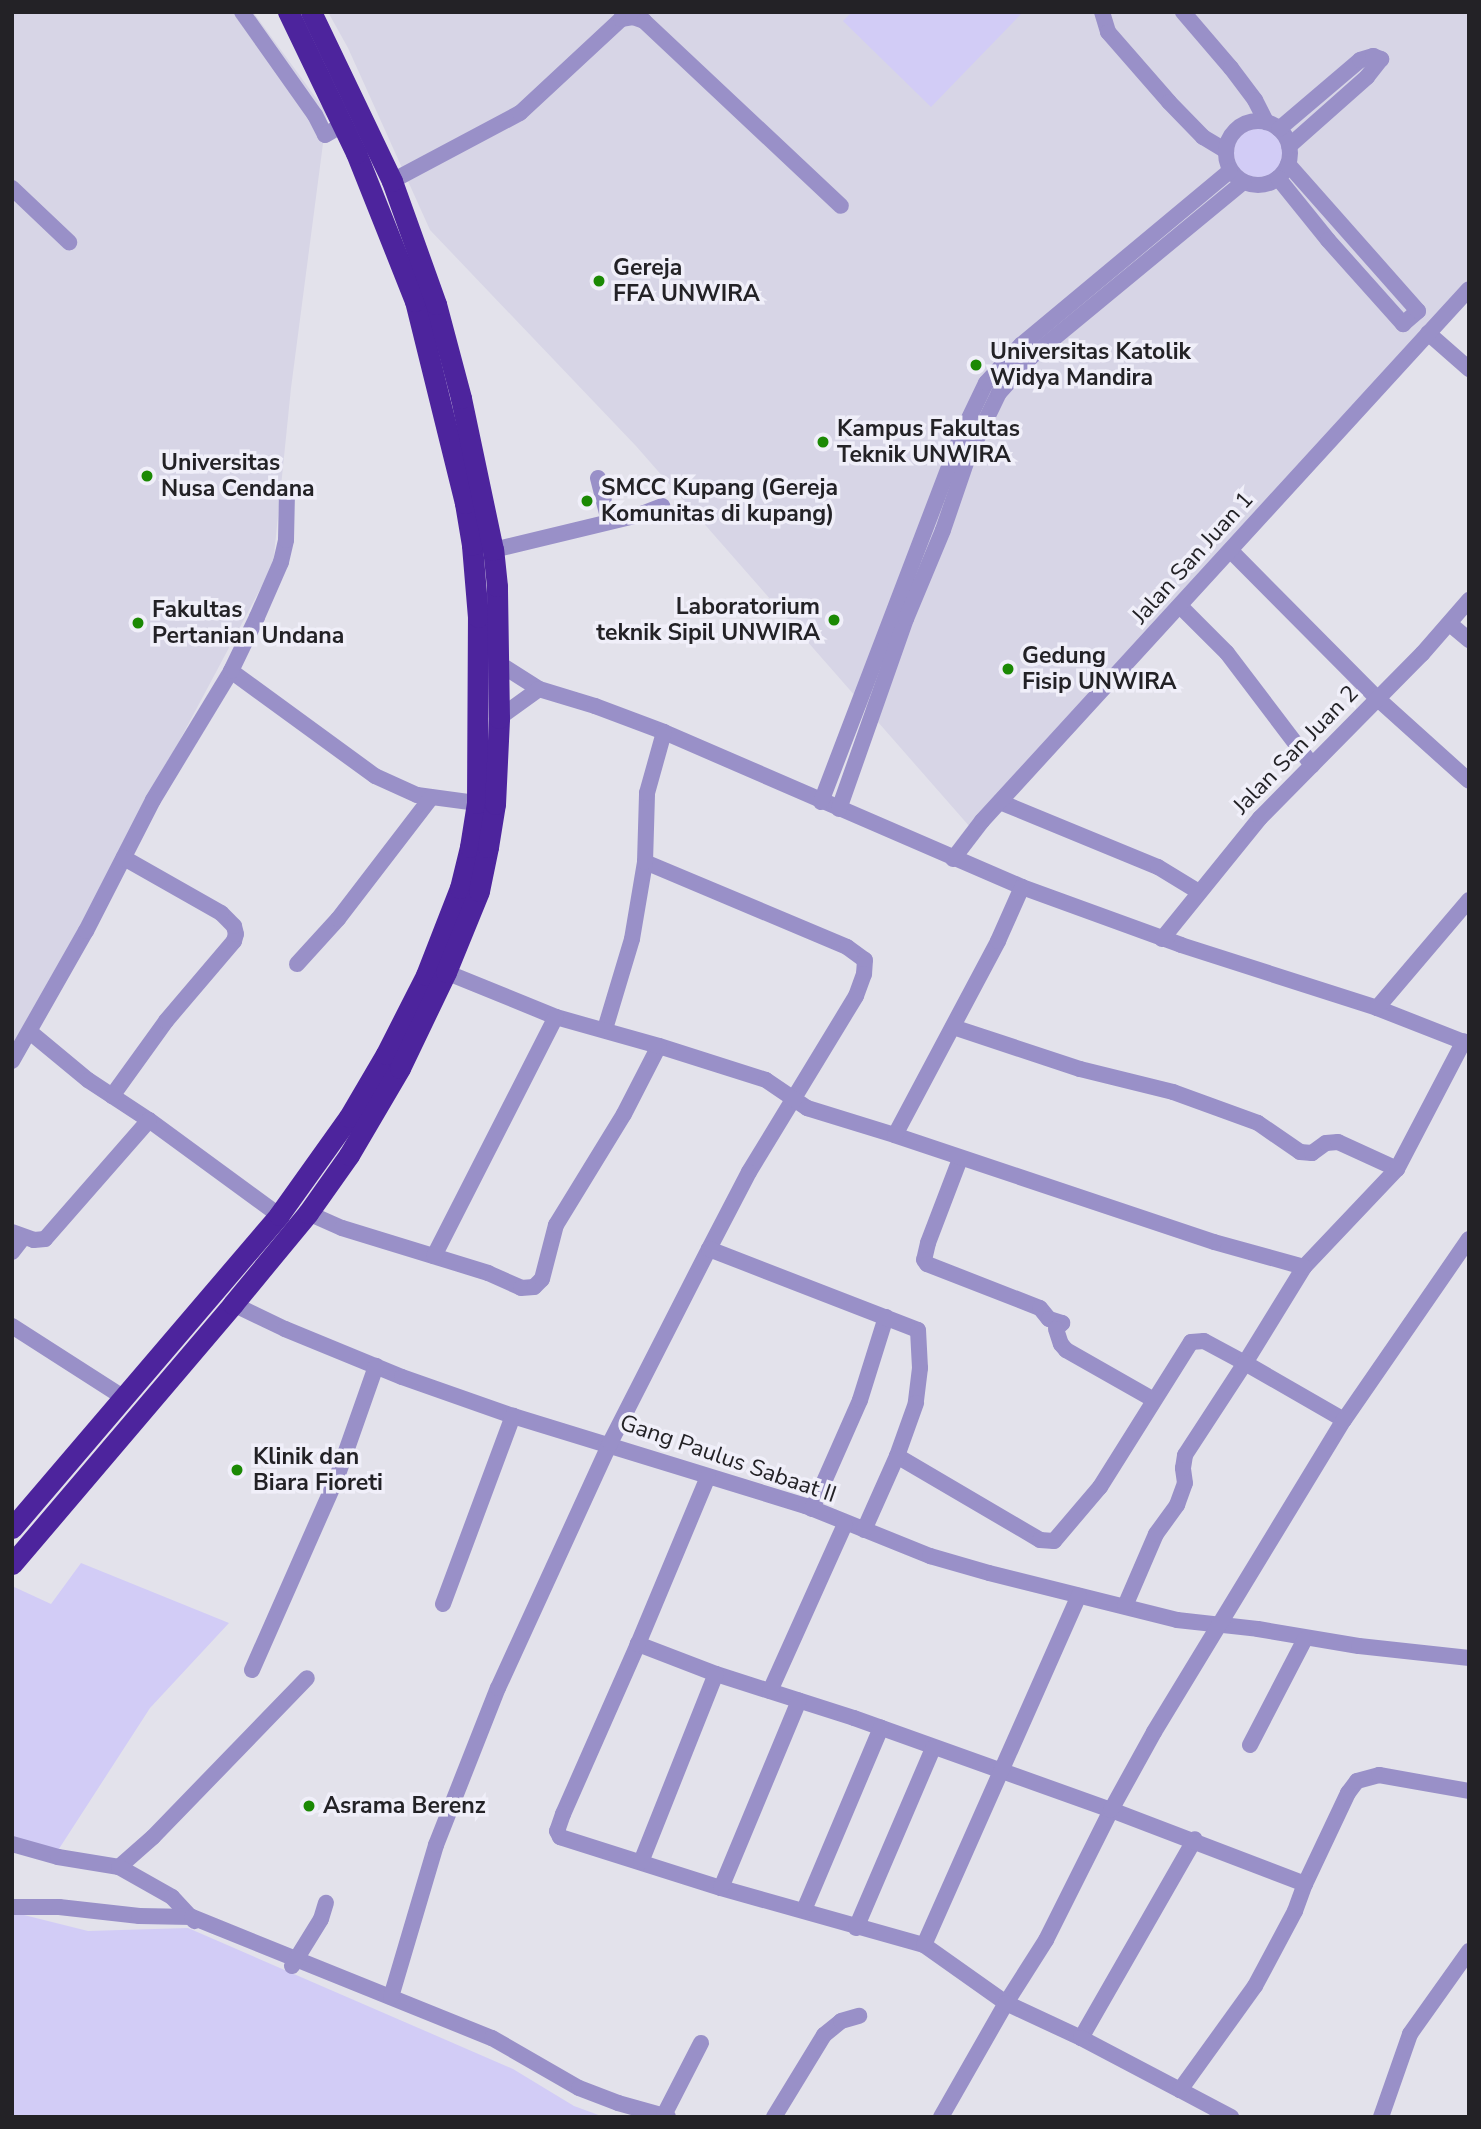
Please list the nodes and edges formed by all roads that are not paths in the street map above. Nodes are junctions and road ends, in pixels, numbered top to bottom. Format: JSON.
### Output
{"nodes":[{"id":1,"x":242,"y":12,"type":"edge"},
{"id":2,"x":288,"y":12,"type":"edge"},
{"id":3,"x":312,"y":12,"type":"edge"},
{"id":4,"x":1102,"y":12,"type":"edge"},
{"id":5,"x":1183,"y":12,"type":"edge"},
{"id":6,"x":344,"y":124,"type":"junction"},
{"id":7,"x":1273,"y":125,"type":"junction"},
{"id":8,"x":1289,"y":146,"type":"junction"},
{"id":9,"x":1226,"y":151,"type":"junction"},
{"id":10,"x":1288,"y":164,"type":"junction"},
{"id":11,"x":1237,"y":176,"type":"junction"},
{"id":12,"x":1278,"y":178,"type":"junction"},
{"id":13,"x":392,"y":181,"type":"junction"},
{"id":14,"x":12,"y":188,"type":"edge"},
{"id":15,"x":373,"y":192,"type":"junction"},
{"id":16,"x":841,"y":206,"type":"dead end"},
{"id":17,"x":1341,"y":228,"type":"junction"},
{"id":18,"x":1150,"y":236,"type":"junction"},
{"id":19,"x":1328,"y":240,"type":"junction"},
{"id":20,"x":69,"y":242,"type":"dead end"},
{"id":21,"x":1162,"y":249,"type":"junction"},
{"id":22,"x":1469,"y":289,"type":"edge"},
{"id":23,"x":1427,"y":333,"type":"junction"},
{"id":24,"x":1469,"y":369,"type":"edge"},
{"id":25,"x":598,"y":478,"type":"dead end"},
{"id":26,"x":287,"y":494,"type":"dead end"},
{"id":27,"x":474,"y":501,"type":"junction"},
{"id":28,"x":662,"y":506,"type":"dead end"},
{"id":29,"x":609,"y":521,"type":"junction"},
{"id":30,"x":493,"y":550,"type":"junction"},
{"id":31,"x":1231,"y":551,"type":"junction"},
{"id":32,"x":1469,"y":600,"type":"edge"},
{"id":33,"x":1180,"y":606,"type":"junction"},
{"id":34,"x":1450,"y":624,"type":"junction"},
{"id":35,"x":1469,"y":640,"type":"edge"},
{"id":36,"x":500,"y":664,"type":"junction"},
{"id":37,"x":870,"y":670,"type":"junction"},
{"id":38,"x":230,"y":671,"type":"junction"},
{"id":39,"x":886,"y":676,"type":"junction"},
{"id":40,"x":539,"y":689,"type":"junction"},
{"id":41,"x":1378,"y":699,"type":"junction"},
{"id":42,"x":499,"y":718,"type":"junction"},
{"id":43,"x":664,"y":732,"type":"junction"},
{"id":44,"x":1312,"y":765,"type":"junction"},
{"id":45,"x":1469,"y":781,"type":"edge"},
{"id":46,"x":430,"y":799,"type":"junction"},
{"id":47,"x":821,"y":802,"type":"junction"},
{"id":48,"x":1000,"y":802,"type":"junction"},
{"id":49,"x":477,"y":803,"type":"junction"},
{"id":50,"x":839,"y":809,"type":"junction"},
{"id":51,"x":124,"y":858,"type":"junction"},
{"id":52,"x":953,"y":859,"type":"junction"},
{"id":53,"x":645,"y":862,"type":"junction"},
{"id":54,"x":1021,"y":887,"type":"junction"},
{"id":55,"x":1199,"y":892,"type":"junction"},
{"id":56,"x":1468,"y":901,"type":"edge"},
{"id":57,"x":1162,"y":939,"type":"junction"},
{"id":58,"x":297,"y":964,"type":"dead end"},
{"id":59,"x":446,"y":972,"type":"junction"},
{"id":60,"x":1377,"y":1008,"type":"junction"},
{"id":61,"x":556,"y":1017,"type":"junction"},
{"id":62,"x":953,"y":1027,"type":"junction"},
{"id":63,"x":605,"y":1029,"type":"junction"},
{"id":64,"x":30,"y":1032,"type":"junction"},
{"id":65,"x":1466,"y":1042,"type":"edge"},
{"id":66,"x":659,"y":1046,"type":"junction"},
{"id":67,"x":12,"y":1061,"type":"edge"},
{"id":68,"x":112,"y":1096,"type":"junction"},
{"id":69,"x":794,"y":1102,"type":"junction"},
{"id":70,"x":149,"y":1120,"type":"junction"},
{"id":71,"x":895,"y":1135,"type":"junction"},
{"id":72,"x":960,"y":1159,"type":"junction"},
{"id":73,"x":1397,"y":1169,"type":"junction"},
{"id":74,"x":308,"y":1213,"type":"junction"},
{"id":75,"x":279,"y":1215,"type":"junction"},
{"id":76,"x":18,"y":1235,"type":"edge"},
{"id":77,"x":1469,"y":1239,"type":"edge"},
{"id":78,"x":709,"y":1249,"type":"junction"},
{"id":79,"x":12,"y":1252,"type":"edge"},
{"id":80,"x":434,"y":1256,"type":"junction"},
{"id":81,"x":1304,"y":1267,"type":"junction"},
{"id":82,"x":233,"y":1304,"type":"junction"},
{"id":83,"x":886,"y":1317,"type":"junction"},
{"id":84,"x":12,"y":1326,"type":"edge"},
{"id":85,"x":163,"y":1351,"type":"junction"},
{"id":86,"x":1245,"y":1363,"type":"junction"},
{"id":87,"x":181,"y":1364,"type":"junction"},
{"id":88,"x":376,"y":1366,"type":"junction"},
{"id":89,"x":124,"y":1398,"type":"junction"},
{"id":90,"x":1154,"y":1401,"type":"junction"},
{"id":91,"x":513,"y":1416,"type":"junction"},
{"id":92,"x":1344,"y":1420,"type":"junction"},
{"id":93,"x":610,"y":1443,"type":"junction"},
{"id":94,"x":897,"y":1456,"type":"junction"},
{"id":95,"x":708,"y":1477,"type":"junction"},
{"id":96,"x":812,"y":1509,"type":"junction"},
{"id":97,"x":845,"y":1524,"type":"junction"},
{"id":98,"x":12,"y":1528,"type":"edge"},
{"id":99,"x":864,"y":1530,"type":"junction"},
{"id":100,"x":12,"y":1564,"type":"edge"},
{"id":101,"x":1079,"y":1596,"type":"junction"},
{"id":102,"x":443,"y":1604,"type":"dead end"},
{"id":103,"x":1125,"y":1606,"type":"junction"},
{"id":104,"x":1218,"y":1627,"type":"junction"},
{"id":105,"x":1305,"y":1639,"type":"junction"},
{"id":106,"x":638,"y":1644,"type":"junction"},
{"id":107,"x":1469,"y":1658,"type":"edge"},
{"id":108,"x":252,"y":1670,"type":"dead end"},
{"id":109,"x":716,"y":1674,"type":"junction"},
{"id":110,"x":307,"y":1678,"type":"dead end"},
{"id":111,"x":770,"y":1691,"type":"junction"},
{"id":112,"x":799,"y":1701,"type":"junction"},
{"id":113,"x":881,"y":1728,"type":"junction"},
{"id":114,"x":1250,"y":1745,"type":"dead end"},
{"id":115,"x":933,"y":1748,"type":"junction"},
{"id":116,"x":999,"y":1770,"type":"junction"},
{"id":117,"x":1469,"y":1791,"type":"edge"},
{"id":118,"x":1111,"y":1810,"type":"junction"},
{"id":119,"x":1195,"y":1839,"type":"junction"},
{"id":120,"x":12,"y":1844,"type":"edge"},
{"id":121,"x":641,"y":1862,"type":"junction"},
{"id":122,"x":119,"y":1867,"type":"junction"},
{"id":123,"x":1305,"y":1884,"type":"junction"},
{"id":124,"x":721,"y":1888,"type":"junction"},
{"id":125,"x":326,"y":1903,"type":"dead end"},
{"id":126,"x":12,"y":1906,"type":"edge"},
{"id":127,"x":804,"y":1910,"type":"junction"},
{"id":128,"x":89,"y":1914,"type":"junction"},
{"id":129,"x":12,"y":1916,"type":"edge"},
{"id":130,"x":194,"y":1921,"type":"junction"},
{"id":131,"x":856,"y":1928,"type":"junction"},
{"id":132,"x":924,"y":1945,"type":"junction"},
{"id":133,"x":1469,"y":1951,"type":"edge"},
{"id":134,"x":293,"y":1962,"type":"junction"},
{"id":135,"x":391,"y":1997,"type":"junction"},
{"id":136,"x":1006,"y":2003,"type":"junction"},
{"id":137,"x":859,"y":2016,"type":"dead end"},
{"id":138,"x":1081,"y":2038,"type":"junction"},
{"id":139,"x":701,"y":2043,"type":"dead end"},
{"id":140,"x":1180,"y":2090,"type":"junction"},
{"id":141,"x":666,"y":2116,"type":"edge"},
{"id":142,"x":944,"y":2116,"type":"edge"},
{"id":143,"x":633,"y":2117,"type":"edge"},
{"id":144,"x":774,"y":2117,"type":"edge"},
{"id":145,"x":1231,"y":2117,"type":"edge"},
{"id":146,"x":1381,"y":2117,"type":"edge"}],
"edges":[{"from":1,"to":6,"type":"street"},
{"from":2,"to":6,"type":"highway"},
{"from":3,"to":13,"type":"highway"},
{"from":4,"to":9,"type":"street"},
{"from":5,"to":7,"type":"street"},
{"from":6,"to":15,"type":"highway"},
{"from":7,"to":8,"type":"street"},
{"from":7,"to":8,"type":"street"},
{"from":7,"to":9,"type":"street"},
{"from":8,"to":10,"type":"street"},
{"from":9,"to":11,"type":"street"},
{"from":10,"to":12,"type":"street"},
{"from":10,"to":17,"type":"street"},
{"from":11,"to":12,"type":"street"},
{"from":11,"to":18,"type":"street"},
{"from":11,"to":21,"type":"street"},
{"from":12,"to":19,"type":"street"},
{"from":13,"to":15,"type":"highway"},
{"from":13,"to":16,"type":"street"},
{"from":13,"to":27,"type":"highway"},
{"from":14,"to":20,"type":"street"},
{"from":15,"to":27,"type":"highway"},
{"from":17,"to":19,"type":"street"},
{"from":17,"to":19,"type":"street"},
{"from":18,"to":21,"type":"street"},
{"from":18,"to":37,"type":"street"},
{"from":21,"to":39,"type":"street"},
{"from":22,"to":23,"type":"street","name":"Jalan San Juan 1"},
{"from":23,"to":24,"type":"street"},
{"from":23,"to":31,"type":"street","name":"Jalan San Juan 1"},
{"from":25,"to":29,"type":"street"},
{"from":26,"to":38,"type":"street"},
{"from":27,"to":30,"type":"highway"},
{"from":27,"to":49,"type":"highway"},
{"from":28,"to":29,"type":"street"},
{"from":29,"to":30,"type":"street"},
{"from":30,"to":36,"type":"highway"},
{"from":31,"to":33,"type":"street","name":"Jalan San Juan 1"},
{"from":31,"to":41,"type":"street"},
{"from":32,"to":34,"type":"street","name":"Jalan San Juan 2"},
{"from":33,"to":44,"type":"street"},
{"from":33,"to":48,"type":"street","name":"Jalan San Juan 1"},
{"from":34,"to":35,"type":"street"},
{"from":34,"to":41,"type":"street","name":"Jalan San Juan 2"},
{"from":36,"to":40,"type":"street"},
{"from":36,"to":42,"type":"highway"},
{"from":37,"to":39,"type":"street"},
{"from":37,"to":47,"type":"street"},
{"from":38,"to":46,"type":"street"},
{"from":38,"to":51,"type":"street"},
{"from":39,"to":50,"type":"street"},
{"from":40,"to":42,"type":"street"},
{"from":40,"to":43,"type":"street"},
{"from":41,"to":44,"type":"street","name":"Jalan San Juan 2"},
{"from":41,"to":45,"type":"street"},
{"from":42,"to":59,"type":"highway"},
{"from":43,"to":47,"type":"street"},
{"from":43,"to":53,"type":"street"},
{"from":44,"to":55,"type":"street","name":"Jalan San Juan 2"},
{"from":46,"to":49,"type":"street"},
{"from":46,"to":58,"type":"street"},
{"from":47,"to":50,"type":"street"},
{"from":48,"to":52,"type":"street","name":"Jalan San Juan 1"},
{"from":48,"to":55,"type":"street"},
{"from":49,"to":75,"type":"highway"},
{"from":50,"to":52,"type":"street"},
{"from":51,"to":64,"type":"street"},
{"from":51,"to":68,"type":"street"},
{"from":52,"to":54,"type":"street"},
{"from":53,"to":63,"type":"street"},
{"from":53,"to":69,"type":"street"},
{"from":54,"to":57,"type":"street"},
{"from":54,"to":62,"type":"street"},
{"from":55,"to":57,"type":"street","name":"Jalan San Juan 2"},
{"from":56,"to":60,"type":"street"},
{"from":57,"to":60,"type":"street"},
{"from":59,"to":61,"type":"street"},
{"from":59,"to":74,"type":"highway"},
{"from":60,"to":65,"type":"street"},
{"from":61,"to":63,"type":"street"},
{"from":61,"to":80,"type":"street"},
{"from":62,"to":71,"type":"street"},
{"from":62,"to":73,"type":"street"},
{"from":63,"to":66,"type":"street"},
{"from":64,"to":67,"type":"street"},
{"from":64,"to":68,"type":"street"},
{"from":65,"to":73,"type":"street"},
{"from":66,"to":69,"type":"street"},
{"from":66,"to":80,"type":"street"},
{"from":68,"to":70,"type":"street"},
{"from":69,"to":71,"type":"street"},
{"from":69,"to":78,"type":"street"},
{"from":70,"to":75,"type":"street"},
{"from":70,"to":76,"type":"street"},
{"from":71,"to":72,"type":"street"},
{"from":72,"to":81,"type":"street"},
{"from":72,"to":90,"type":"street"},
{"from":73,"to":81,"type":"street"},
{"from":74,"to":80,"type":"street"},
{"from":74,"to":82,"type":"highway"},
{"from":75,"to":85,"type":"highway"},
{"from":76,"to":79,"type":"street"},
{"from":77,"to":92,"type":"street"},
{"from":78,"to":83,"type":"street"},
{"from":78,"to":93,"type":"street"},
{"from":81,"to":86,"type":"street"},
{"from":82,"to":87,"type":"highway"},
{"from":82,"to":88,"type":"street","name":"Gang Paulus Sabaat II"},
{"from":83,"to":94,"type":"street"},
{"from":83,"to":96,"type":"street"},
{"from":84,"to":89,"type":"street"},
{"from":85,"to":87,"type":"highway"},
{"from":85,"to":89,"type":"highway"},
{"from":86,"to":90,"type":"street"},
{"from":86,"to":92,"type":"street"},
{"from":86,"to":103,"type":"street"},
{"from":87,"to":100,"type":"highway"},
{"from":88,"to":91,"type":"street","name":"Gang Paulus Sabaat II"},
{"from":88,"to":108,"type":"street"},
{"from":89,"to":98,"type":"highway"},
{"from":90,"to":94,"type":"street"},
{"from":91,"to":93,"type":"street","name":"Gang Paulus Sabaat II"},
{"from":91,"to":102,"type":"street"},
{"from":92,"to":104,"type":"street"},
{"from":93,"to":95,"type":"street","name":"Gang Paulus Sabaat II"},
{"from":93,"to":135,"type":"street"},
{"from":94,"to":99,"type":"street"},
{"from":95,"to":96,"type":"street","name":"Gang Paulus Sabaat II"},
{"from":95,"to":106,"type":"street"},
{"from":96,"to":97,"type":"street","name":"Gang Paulus Sabaat II"},
{"from":97,"to":99,"type":"street","name":"Gang Paulus Sabaat II"},
{"from":97,"to":111,"type":"street"},
{"from":99,"to":101,"type":"street","name":"Gang Paulus Sabaat II"},
{"from":101,"to":103,"type":"street","name":"Gang Paulus Sabaat II"},
{"from":101,"to":116,"type":"street"},
{"from":103,"to":104,"type":"street","name":"Gang Paulus Sabaat II"},
{"from":104,"to":105,"type":"street","name":"Gang Paulus Sabaat II"},
{"from":104,"to":118,"type":"street"},
{"from":105,"to":107,"type":"street","name":"Gang Paulus Sabaat II"},
{"from":105,"to":114,"type":"street"},
{"from":106,"to":109,"type":"street"},
{"from":106,"to":121,"type":"street"},
{"from":109,"to":111,"type":"street"},
{"from":109,"to":121,"type":"street"},
{"from":110,"to":122,"type":"street"},
{"from":111,"to":112,"type":"street"},
{"from":112,"to":113,"type":"street"},
{"from":112,"to":124,"type":"street"},
{"from":113,"to":115,"type":"street"},
{"from":113,"to":127,"type":"street"},
{"from":115,"to":116,"type":"street"},
{"from":115,"to":131,"type":"street"},
{"from":116,"to":118,"type":"street"},
{"from":116,"to":132,"type":"street"},
{"from":117,"to":123,"type":"street"},
{"from":118,"to":119,"type":"street"},
{"from":118,"to":136,"type":"street"},
{"from":119,"to":123,"type":"street"},
{"from":119,"to":138,"type":"street"},
{"from":120,"to":122,"type":"street"},
{"from":121,"to":124,"type":"street"},
{"from":122,"to":130,"type":"street"},
{"from":123,"to":140,"type":"street"},
{"from":124,"to":127,"type":"street"},
{"from":125,"to":134,"type":"street"},
{"from":126,"to":128,"type":"street"},
{"from":127,"to":131,"type":"street"},
{"from":128,"to":129,"type":"street"},
{"from":128,"to":130,"type":"street"},
{"from":130,"to":134,"type":"street"},
{"from":131,"to":132,"type":"street"},
{"from":132,"to":136,"type":"street"},
{"from":133,"to":146,"type":"street"},
{"from":134,"to":135,"type":"street"},
{"from":134,"to":143,"type":"street"},
{"from":135,"to":141,"type":"street"},
{"from":136,"to":138,"type":"street"},
{"from":136,"to":142,"type":"street"},
{"from":137,"to":144,"type":"street"},
{"from":138,"to":140,"type":"street"},
{"from":139,"to":141,"type":"street"},
{"from":140,"to":145,"type":"street"}]}
